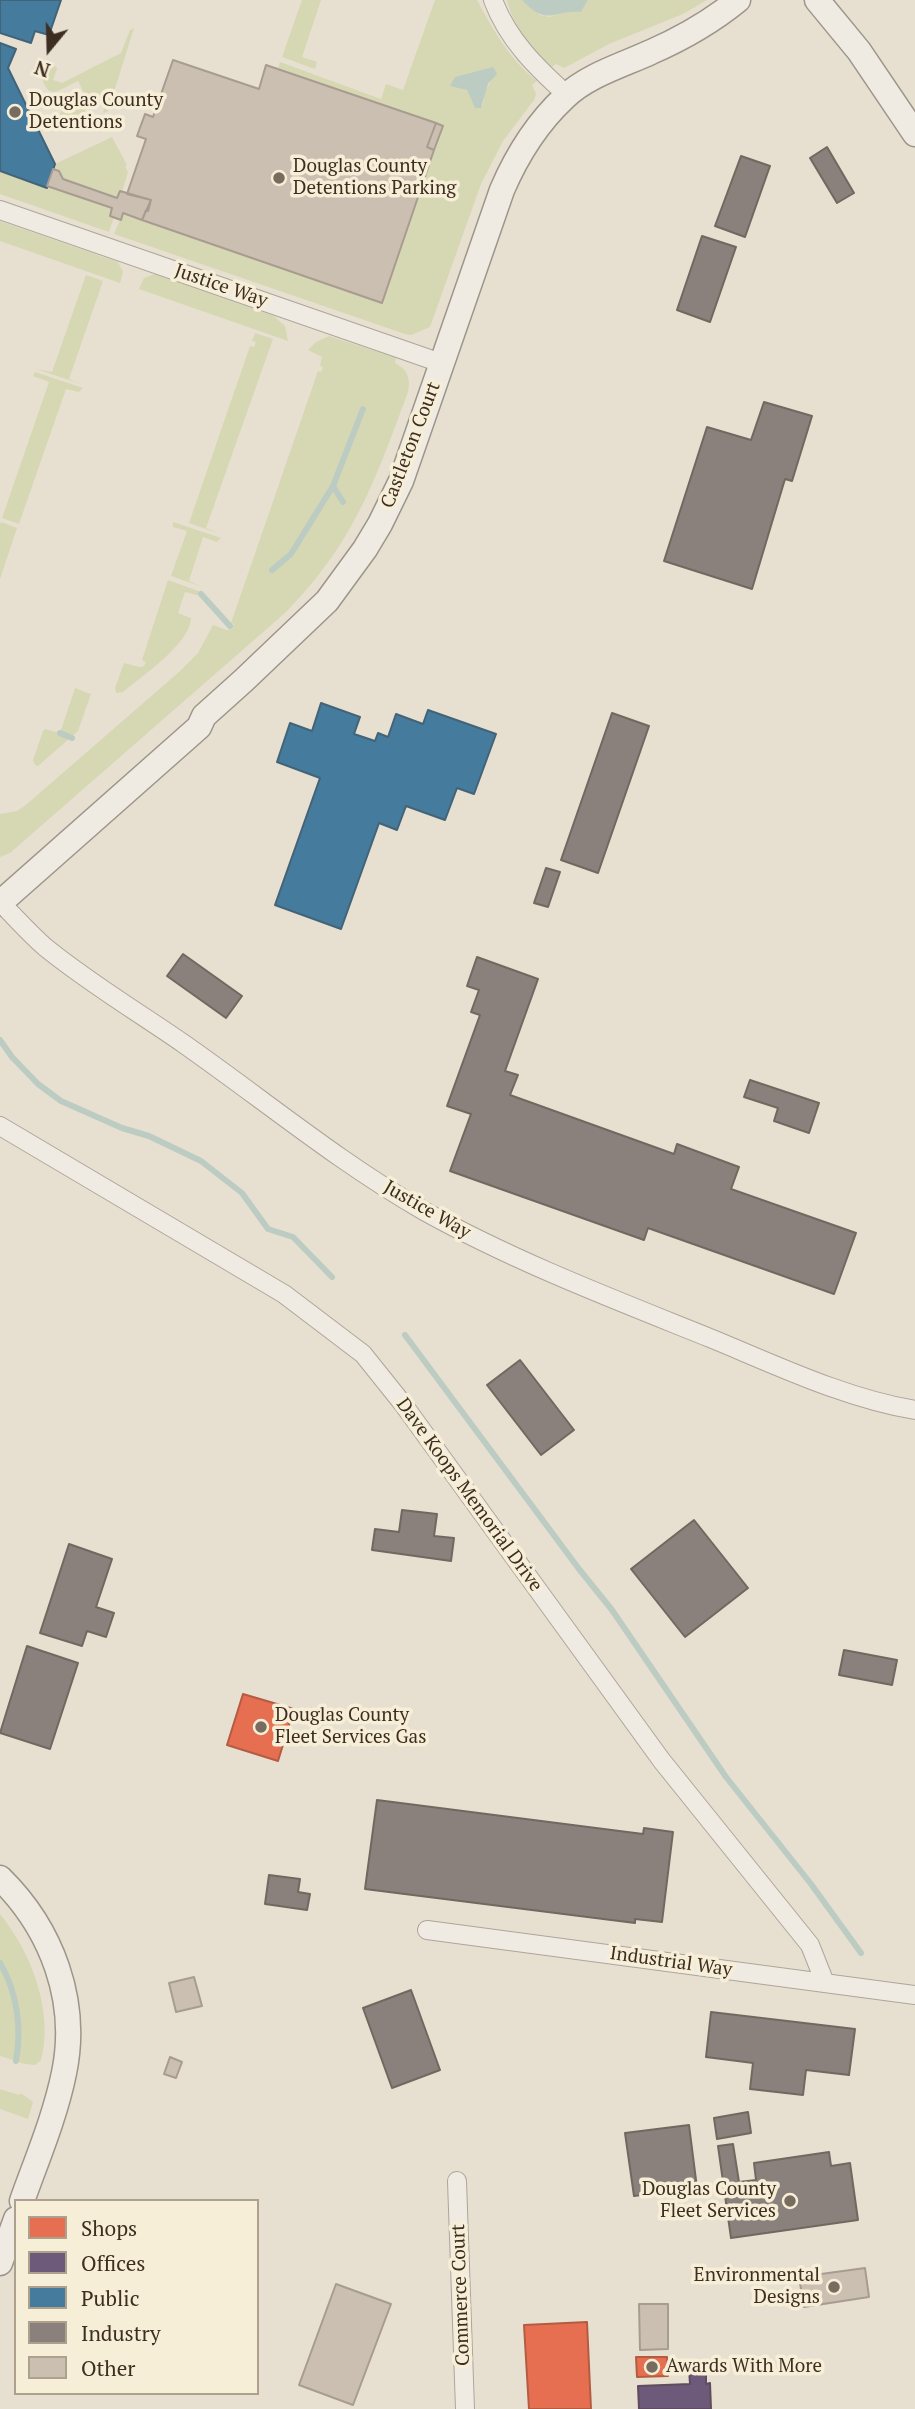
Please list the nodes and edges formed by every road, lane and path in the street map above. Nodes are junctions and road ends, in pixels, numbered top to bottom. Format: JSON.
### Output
{"nodes":[{"id":1,"x":493,"y":0,"type":"edge"},
{"id":2,"x":738,"y":0,"type":"edge"},
{"id":3,"x":817,"y":0,"type":"edge"},
{"id":4,"x":566,"y":95,"type":"junction"},
{"id":5,"x":915,"y":134,"type":"edge"},
{"id":6,"x":0,"y":210,"type":"edge"},
{"id":7,"x":441,"y":362,"type":"junction"},
{"id":8,"x":0,"y":902,"type":"edge"},
{"id":9,"x":0,"y":1126,"type":"edge"},
{"id":10,"x":915,"y":1410,"type":"edge"},
{"id":11,"x":0,"y":1878,"type":"edge"},
{"id":12,"x":427,"y":1930,"type":"dead end"},
{"id":13,"x":825,"y":1983,"type":"junction"},
{"id":14,"x":915,"y":1995,"type":"edge"},
{"id":15,"x":457,"y":2181,"type":"dead end"},
{"id":16,"x":23,"y":2199,"type":"edge"},
{"id":17,"x":14,"y":2224,"type":"edge"},
{"id":18,"x":0,"y":2263,"type":"edge"},
{"id":19,"x":464,"y":2409,"type":"edge"}],
"edges":[{"from":1,"to":4,"type":"street"},
{"from":2,"to":4,"type":"street","name":"Castleton Court"},
{"from":3,"to":5,"type":"street"},
{"from":4,"to":7,"type":"street","name":"Castleton Court"},
{"from":6,"to":7,"type":"street","name":"Justice Way"},
{"from":7,"to":8,"type":"street","name":"Castleton Court"},
{"from":8,"to":10,"type":"street","name":"Justice Way"},
{"from":9,"to":13,"type":"street","name":"Dave Koops Memorial Drive"},
{"from":11,"to":16,"type":"street"},
{"from":12,"to":13,"type":"street","name":"Industrial Way"},
{"from":13,"to":14,"type":"street","name":"Industrial Way"},
{"from":15,"to":19,"type":"street","name":"Commerce Court"},
{"from":17,"to":18,"type":"street"}]}
